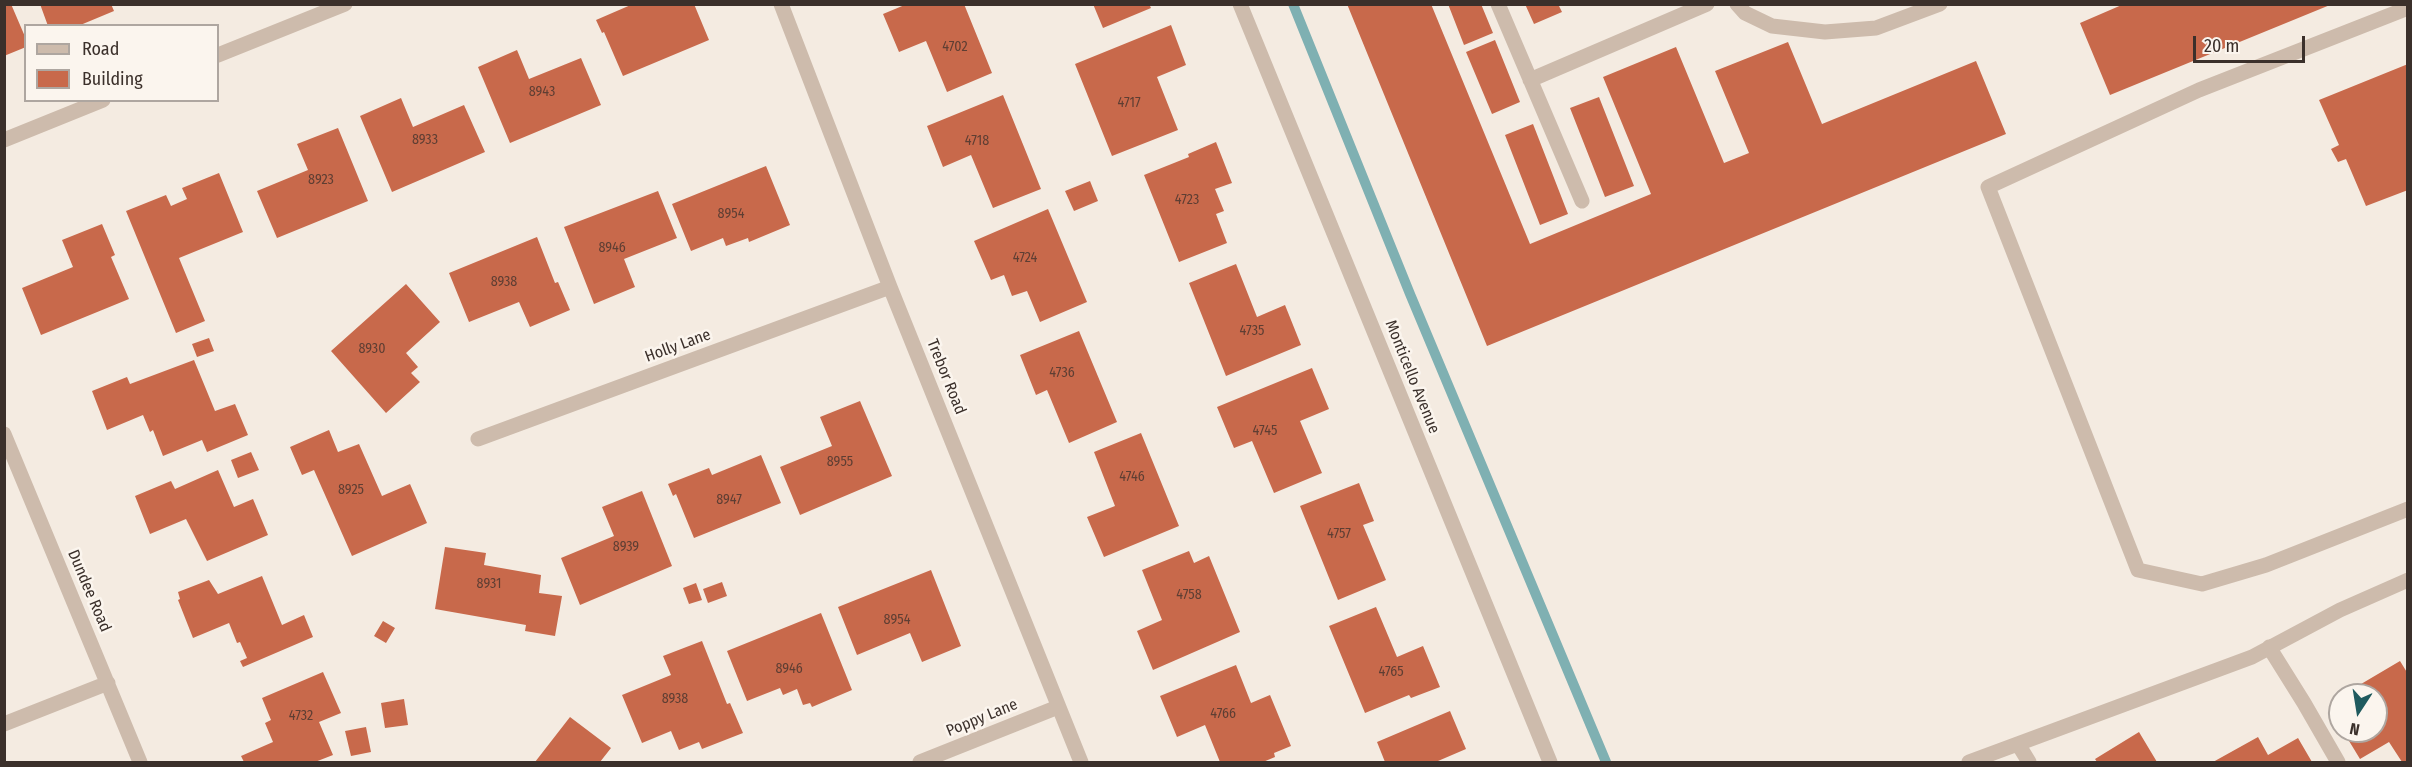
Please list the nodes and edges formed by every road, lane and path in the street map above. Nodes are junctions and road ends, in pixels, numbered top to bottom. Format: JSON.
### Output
{"nodes":[{"id":1,"x":345,"y":4,"type":"edge"},
{"id":2,"x":781,"y":4,"type":"edge"},
{"id":3,"x":1240,"y":4,"type":"edge"},
{"id":4,"x":1498,"y":4,"type":"edge"},
{"id":5,"x":1707,"y":4,"type":"edge"},
{"id":6,"x":1737,"y":4,"type":"edge"},
{"id":7,"x":1940,"y":4,"type":"edge"},
{"id":8,"x":2408,"y":8,"type":"edge"},
{"id":9,"x":219,"y":55,"type":"edge"},
{"id":10,"x":1530,"y":80,"type":"junction"},
{"id":11,"x":98,"y":102,"type":"edge"},
{"id":12,"x":4,"y":140,"type":"edge"},
{"id":13,"x":1582,"y":201,"type":"dead end"},
{"id":14,"x":890,"y":287,"type":"junction"},
{"id":15,"x":4,"y":434,"type":"edge"},
{"id":16,"x":478,"y":439,"type":"dead end"},
{"id":17,"x":2408,"y":509,"type":"edge"},
{"id":18,"x":2408,"y":580,"type":"edge"},
{"id":19,"x":2269,"y":647,"type":"junction"},
{"id":20,"x":108,"y":683,"type":"junction"},
{"id":21,"x":1058,"y":707,"type":"junction"},
{"id":22,"x":4,"y":724,"type":"edge"},
{"id":23,"x":2018,"y":744,"type":"junction"},
{"id":24,"x":140,"y":762,"type":"edge"},
{"id":25,"x":920,"y":762,"type":"edge"},
{"id":26,"x":1081,"y":762,"type":"edge"},
{"id":27,"x":1550,"y":762,"type":"edge"},
{"id":28,"x":1969,"y":762,"type":"edge"},
{"id":29,"x":2029,"y":762,"type":"edge"},
{"id":30,"x":2338,"y":762,"type":"edge"}],
"edges":[{"from":1,"to":9,"type":"street"},
{"from":2,"to":14,"type":"street","name":"Trebor Road"},
{"from":3,"to":27,"type":"street","name":"Monticello Avenue"},
{"from":4,"to":10,"type":"street"},
{"from":5,"to":10,"type":"street"},
{"from":6,"to":7,"type":"street"},
{"from":8,"to":17,"type":"street"},
{"from":10,"to":13,"type":"street"},
{"from":11,"to":12,"type":"street"},
{"from":14,"to":16,"type":"street","name":"Holly Lane"},
{"from":14,"to":21,"type":"street","name":"Trebor Road"},
{"from":15,"to":20,"type":"street","name":"Dundee Road"},
{"from":18,"to":19,"type":"street"},
{"from":19,"to":23,"type":"street"},
{"from":19,"to":30,"type":"street"},
{"from":20,"to":22,"type":"street"},
{"from":20,"to":24,"type":"street","name":"Dundee Road"},
{"from":21,"to":25,"type":"street","name":"Poppy Lane"},
{"from":21,"to":26,"type":"street","name":"Trebor Road"},
{"from":23,"to":28,"type":"street"},
{"from":23,"to":29,"type":"street"}]}
